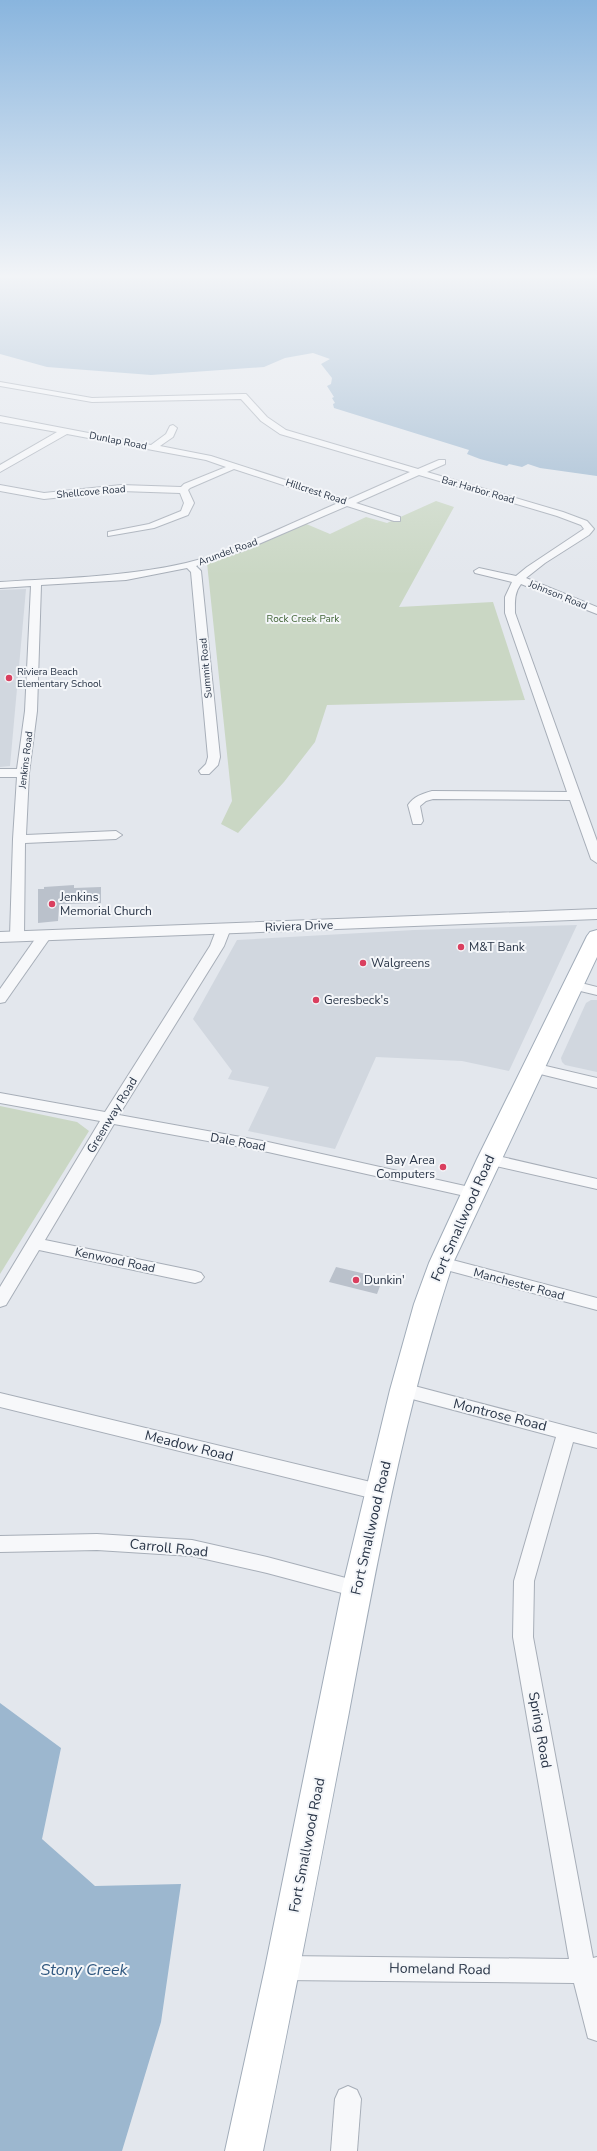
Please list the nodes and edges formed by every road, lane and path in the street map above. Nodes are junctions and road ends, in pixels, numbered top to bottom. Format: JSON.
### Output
{"nodes":[{"id":1,"x":0,"y":384,"type":"edge"},
{"id":2,"x":0,"y":419,"type":"edge"},
{"id":3,"x":173,"y":428,"type":"dead end"},
{"id":4,"x":66,"y":431,"type":"junction"},
{"id":5,"x":152,"y":448,"type":"junction"},
{"id":6,"x":0,"y":459,"type":"edge"},
{"id":7,"x":13,"y":462,"type":"junction"},
{"id":8,"x":442,"y":462,"type":"dead end"},
{"id":9,"x":235,"y":466,"type":"junction"},
{"id":10,"x":0,"y":469,"type":"edge"},
{"id":11,"x":418,"y":473,"type":"junction"},
{"id":12,"x":93,"y":480,"type":"dead end"},
{"id":13,"x":0,"y":488,"type":"edge"},
{"id":14,"x":97,"y":489,"type":"junction"},
{"id":15,"x":183,"y":490,"type":"junction"},
{"id":16,"x":349,"y":503,"type":"junction"},
{"id":17,"x":397,"y":519,"type":"dead end"},
{"id":18,"x":111,"y":534,"type":"dead end"},
{"id":19,"x":189,"y":565,"type":"junction"},
{"id":20,"x":479,"y":571,"type":"dead end"},
{"id":21,"x":518,"y":580,"type":"junction"},
{"id":22,"x":36,"y":584,"type":"junction"},
{"id":23,"x":0,"y":585,"type":"edge"},
{"id":24,"x":597,"y":611,"type":"edge"},
{"id":25,"x":205,"y":771,"type":"dead end"},
{"id":26,"x":0,"y":773,"type":"edge"},
{"id":27,"x":23,"y":773,"type":"junction"},
{"id":28,"x":576,"y":796,"type":"junction"},
{"id":29,"x":417,"y":821,"type":"dead end"},
{"id":30,"x":116,"y":835,"type":"dead end"},
{"id":31,"x":19,"y":839,"type":"junction"},
{"id":32,"x":597,"y":859,"type":"edge"},
{"id":33,"x":597,"y":914,"type":"edge"},
{"id":34,"x":224,"y":928,"type":"junction"},
{"id":35,"x":45,"y":935,"type":"junction"},
{"id":36,"x":597,"y":936,"type":"edge"},
{"id":37,"x":8,"y":937,"type":"edge"},
{"id":38,"x":585,"y":988,"type":"edge"},
{"id":39,"x":0,"y":999,"type":"edge"},
{"id":40,"x":533,"y":1068,"type":"junction"},
{"id":41,"x":597,"y":1083,"type":"edge"},
{"id":42,"x":0,"y":1098,"type":"edge"},
{"id":43,"x":108,"y":1119,"type":"junction"},
{"id":44,"x":489,"y":1159,"type":"junction"},
{"id":45,"x":597,"y":1184,"type":"edge"},
{"id":46,"x":474,"y":1193,"type":"junction"},
{"id":47,"x":36,"y":1244,"type":"junction"},
{"id":48,"x":441,"y":1263,"type":"junction"},
{"id":49,"x":195,"y":1277,"type":"dead end"},
{"id":50,"x":0,"y":1301,"type":"edge"},
{"id":51,"x":597,"y":1304,"type":"edge"},
{"id":52,"x":403,"y":1390,"type":"junction"},
{"id":53,"x":0,"y":1400,"type":"edge"},
{"id":54,"x":566,"y":1433,"type":"junction"},
{"id":55,"x":597,"y":1441,"type":"edge"},
{"id":56,"x":379,"y":1492,"type":"junction"},
{"id":57,"x":0,"y":1544,"type":"edge"},
{"id":58,"x":357,"y":1590,"type":"junction"},
{"id":59,"x":283,"y":1968,"type":"junction"},
{"id":60,"x":590,"y":1970,"type":"edge"},
{"id":61,"x":597,"y":2029,"type":"edge"},
{"id":62,"x":348,"y":2099,"type":"dead end"},
{"id":63,"x":244,"y":2151,"type":"edge"},
{"id":64,"x":344,"y":2151,"type":"edge"}],
"edges":[{"from":1,"to":11,"type":"street","name":"Bar Harbor Road"},
{"from":2,"to":4,"type":"street","name":"Dunlap Road"},
{"from":3,"to":5,"type":"street"},
{"from":4,"to":5,"type":"street","name":"Dunlap Road"},
{"from":4,"to":7,"type":"street"},
{"from":5,"to":9,"type":"street","name":"Dunlap Road"},
{"from":6,"to":7,"type":"street"},
{"from":7,"to":10,"type":"street"},
{"from":8,"to":11,"type":"street","name":"Arundel Road"},
{"from":9,"to":15,"type":"street"},
{"from":9,"to":16,"type":"street","name":"Hillcrest Road"},
{"from":11,"to":16,"type":"street","name":"Arundel Road"},
{"from":11,"to":21,"type":"street","name":"Bar Harbor Road"},
{"from":12,"to":14,"type":"street"},
{"from":13,"to":14,"type":"street","name":"Shellcove Road"},
{"from":14,"to":15,"type":"street","name":"Shellcove Road"},
{"from":15,"to":18,"type":"street"},
{"from":16,"to":17,"type":"street","name":"Hillcrest Road"},
{"from":16,"to":19,"type":"street","name":"Arundel Road"},
{"from":19,"to":22,"type":"street","name":"Arundel Road"},
{"from":19,"to":25,"type":"street","name":"Summit Road"},
{"from":20,"to":21,"type":"street","name":"Johnson Road"},
{"from":21,"to":24,"type":"street","name":"Johnson Road"},
{"from":21,"to":28,"type":"street","name":"Bar Harbor Road"},
{"from":22,"to":23,"type":"street","name":"Arundel Road"},
{"from":22,"to":27,"type":"street","name":"Jenkins Road"},
{"from":26,"to":27,"type":"street"},
{"from":27,"to":31,"type":"street","name":"Jenkins Road"},
{"from":28,"to":29,"type":"street"},
{"from":28,"to":32,"type":"street","name":"Bar Harbor Road"},
{"from":30,"to":31,"type":"street"},
{"from":31,"to":37,"type":"street","name":"Jenkins Road"},
{"from":33,"to":34,"type":"street","name":"Riviera Drive"},
{"from":34,"to":35,"type":"street","name":"Riviera Drive"},
{"from":34,"to":43,"type":"street","name":"Greenway Road"},
{"from":35,"to":37,"type":"street","name":"Riviera Drive"},
{"from":35,"to":39,"type":"street"},
{"from":36,"to":38,"type":"main road","name":"Fort Smallwood Road"},
{"from":38,"to":40,"type":"main road","name":"Fort Smallwood Road"},
{"from":40,"to":41,"type":"street"},
{"from":40,"to":44,"type":"main road","name":"Fort Smallwood Road"},
{"from":42,"to":43,"type":"street","name":"Dale Road"},
{"from":43,"to":46,"type":"street","name":"Dale Road"},
{"from":43,"to":47,"type":"street","name":"Greenway Road"},
{"from":44,"to":45,"type":"street"},
{"from":44,"to":46,"type":"main road","name":"Fort Smallwood Road"},
{"from":46,"to":48,"type":"main road","name":"Fort Smallwood Road"},
{"from":47,"to":49,"type":"street","name":"Kenwood Road"},
{"from":47,"to":50,"type":"street","name":"Greenway Road"},
{"from":48,"to":51,"type":"street","name":"Manchester Road"},
{"from":48,"to":52,"type":"main road","name":"Fort Smallwood Road"},
{"from":52,"to":54,"type":"street","name":"Montrose Road"},
{"from":52,"to":56,"type":"main road","name":"Fort Smallwood Road"},
{"from":53,"to":56,"type":"street","name":"Meadow Road"},
{"from":54,"to":55,"type":"street","name":"Montrose Road"},
{"from":54,"to":60,"type":"street","name":"Spring Road"},
{"from":56,"to":58,"type":"main road","name":"Fort Smallwood Road"},
{"from":57,"to":58,"type":"street","name":"Carroll Road"},
{"from":58,"to":59,"type":"main road","name":"Fort Smallwood Road"},
{"from":59,"to":60,"type":"street","name":"Homeland Road"},
{"from":59,"to":63,"type":"main road","name":"Fort Smallwood Road"},
{"from":60,"to":61,"type":"street","name":"Spring Road"},
{"from":62,"to":64,"type":"street"}]}
